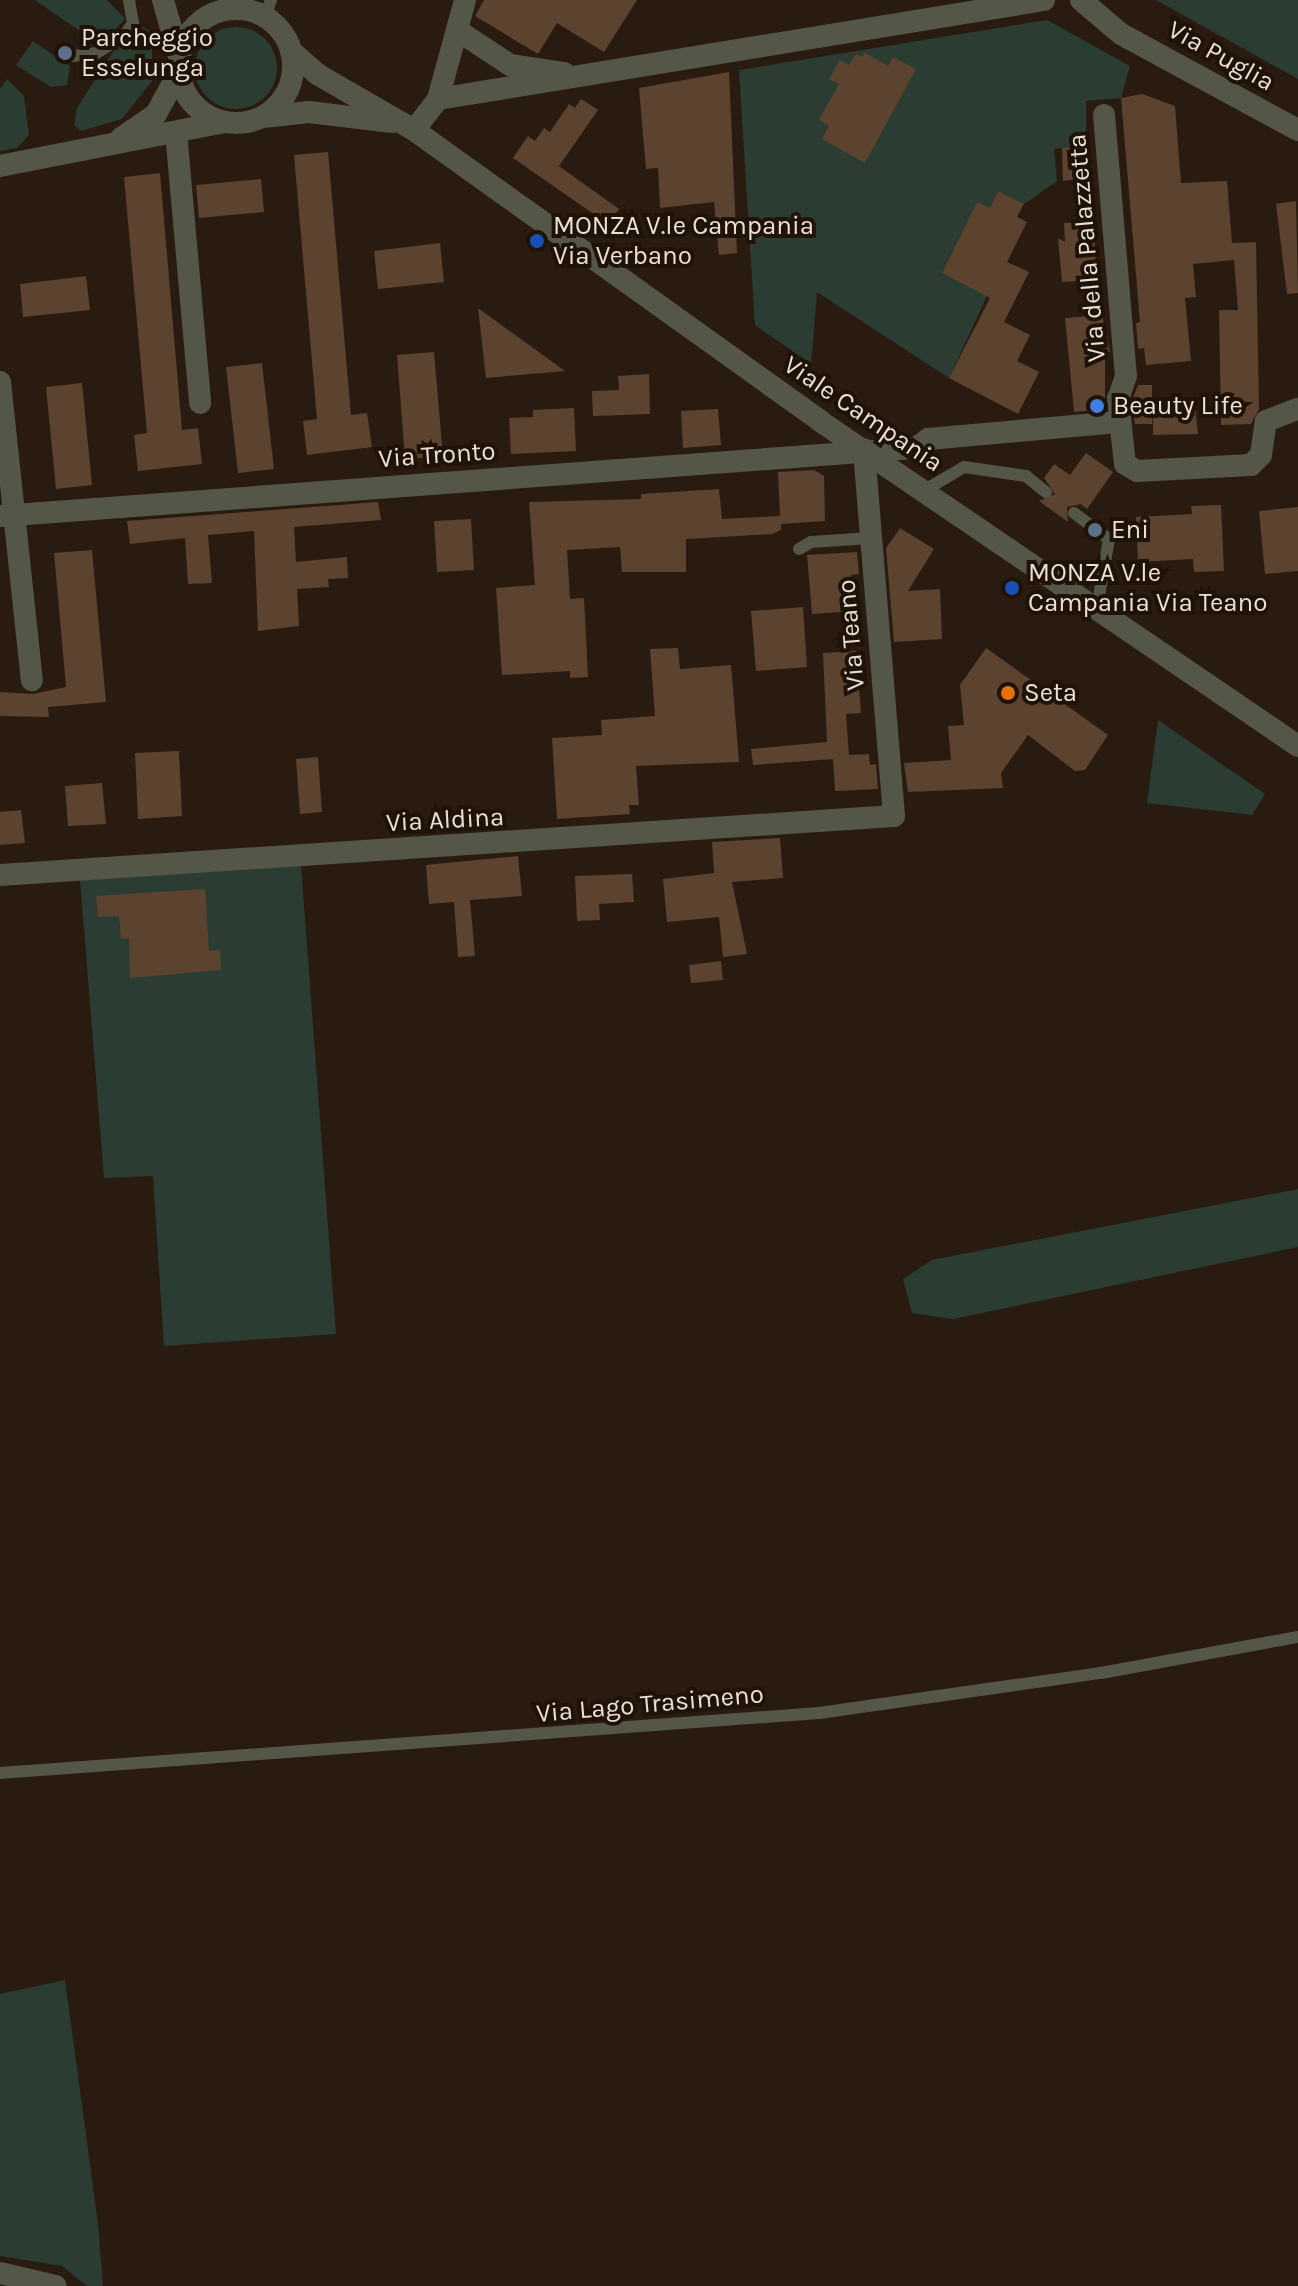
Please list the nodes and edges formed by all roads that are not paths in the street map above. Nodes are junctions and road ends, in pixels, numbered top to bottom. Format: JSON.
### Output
{"nodes":[{"id":1,"x":129,"y":0,"type":"edge"},
{"id":2,"x":163,"y":0,"type":"edge"},
{"id":3,"x":220,"y":0,"type":"edge"},
{"id":4,"x":465,"y":0,"type":"edge"},
{"id":5,"x":1044,"y":0,"type":"edge"},
{"id":6,"x":1081,"y":0,"type":"edge"},
{"id":7,"x":262,"y":9,"type":"edge"},
{"id":8,"x":457,"y":30,"type":"junction"},
{"id":9,"x":291,"y":51,"type":"junction"},
{"id":10,"x":73,"y":56,"type":"dead end"},
{"id":11,"x":179,"y":65,"type":"junction"},
{"id":12,"x":585,"y":75,"type":"junction"},
{"id":13,"x":438,"y":99,"type":"junction"},
{"id":14,"x":1104,"y":115,"type":"dead end"},
{"id":15,"x":260,"y":117,"type":"junction"},
{"id":16,"x":225,"y":122,"type":"junction"},
{"id":17,"x":407,"y":127,"type":"junction"},
{"id":18,"x":1298,"y":130,"type":"edge"},
{"id":19,"x":176,"y":132,"type":"junction"},
{"id":20,"x":103,"y":148,"type":"junction"},
{"id":21,"x":0,"y":166,"type":"edge"},
{"id":22,"x":0,"y":382,"type":"edge"},
{"id":23,"x":200,"y":403,"type":"dead end"},
{"id":24,"x":1298,"y":409,"type":"edge"},
{"id":25,"x":1118,"y":422,"type":"junction"},
{"id":26,"x":864,"y":449,"type":"junction"},
{"id":27,"x":925,"y":490,"type":"junction"},
{"id":28,"x":1046,"y":492,"type":"dead end"},
{"id":29,"x":1074,"y":513,"type":"dead end"},
{"id":30,"x":8,"y":515,"type":"edge"},
{"id":31,"x":871,"y":538,"type":"junction"},
{"id":32,"x":799,"y":549,"type":"dead end"},
{"id":33,"x":1097,"y":608,"type":"junction"},
{"id":34,"x":32,"y":680,"type":"dead end"},
{"id":35,"x":1298,"y":746,"type":"edge"},
{"id":36,"x":894,"y":816,"type":"joint"},
{"id":37,"x":0,"y":875,"type":"edge"},
{"id":38,"x":1298,"y":1637,"type":"edge"},
{"id":39,"x":0,"y":1773,"type":"edge"},
{"id":40,"x":0,"y":2273,"type":"edge"},
{"id":41,"x":56,"y":2286,"type":"edge"}],
"edges":[{"from":1,"to":10,"type":"lane"},
{"from":2,"to":11,"type":"street"},
{"from":3,"to":7,"type":"street"},
{"from":4,"to":8,"type":"street"},
{"from":5,"to":12,"type":"street"},
{"from":6,"to":18,"type":"street","name":"Via Puglia"},
{"from":7,"to":9,"type":"street"},
{"from":7,"to":11,"type":"street"},
{"from":8,"to":12,"type":"street"},
{"from":8,"to":13,"type":"street"},
{"from":9,"to":15,"type":"street"},
{"from":9,"to":17,"type":"street","name":"Viale Campania"},
{"from":11,"to":16,"type":"street"},
{"from":11,"to":20,"type":"street"},
{"from":12,"to":13,"type":"street"},
{"from":13,"to":17,"type":"street"},
{"from":14,"to":25,"type":"street","name":"Via della Palazzetta"},
{"from":15,"to":16,"type":"street"},
{"from":15,"to":17,"type":"street","name":"Viale Campania"},
{"from":16,"to":19,"type":"street"},
{"from":17,"to":26,"type":"street","name":"Viale Campania"},
{"from":19,"to":20,"type":"street"},
{"from":19,"to":23,"type":"street"},
{"from":20,"to":21,"type":"street"},
{"from":22,"to":30,"type":"street"},
{"from":24,"to":25,"type":"street","name":"Via della Palazzetta"},
{"from":25,"to":26,"type":"street","name":"Via Tronto"},
{"from":26,"to":27,"type":"street","name":"Viale Campania"},
{"from":26,"to":30,"type":"street","name":"Via Tronto"},
{"from":26,"to":31,"type":"street","name":"Via Teano"},
{"from":27,"to":28,"type":"lane"},
{"from":27,"to":33,"type":"street","name":"Viale Campania"},
{"from":29,"to":33,"type":"lane"},
{"from":30,"to":34,"type":"street"},
{"from":31,"to":32,"type":"lane"},
{"from":31,"to":36,"type":"street","name":"Via Teano"},
{"from":33,"to":35,"type":"street","name":"Viale Campania"},
{"from":36,"to":37,"type":"street","name":"Via Aldina"},
{"from":38,"to":39,"type":"lane","name":"Via Lago Trasimeno"},
{"from":40,"to":41,"type":"street"}]}
